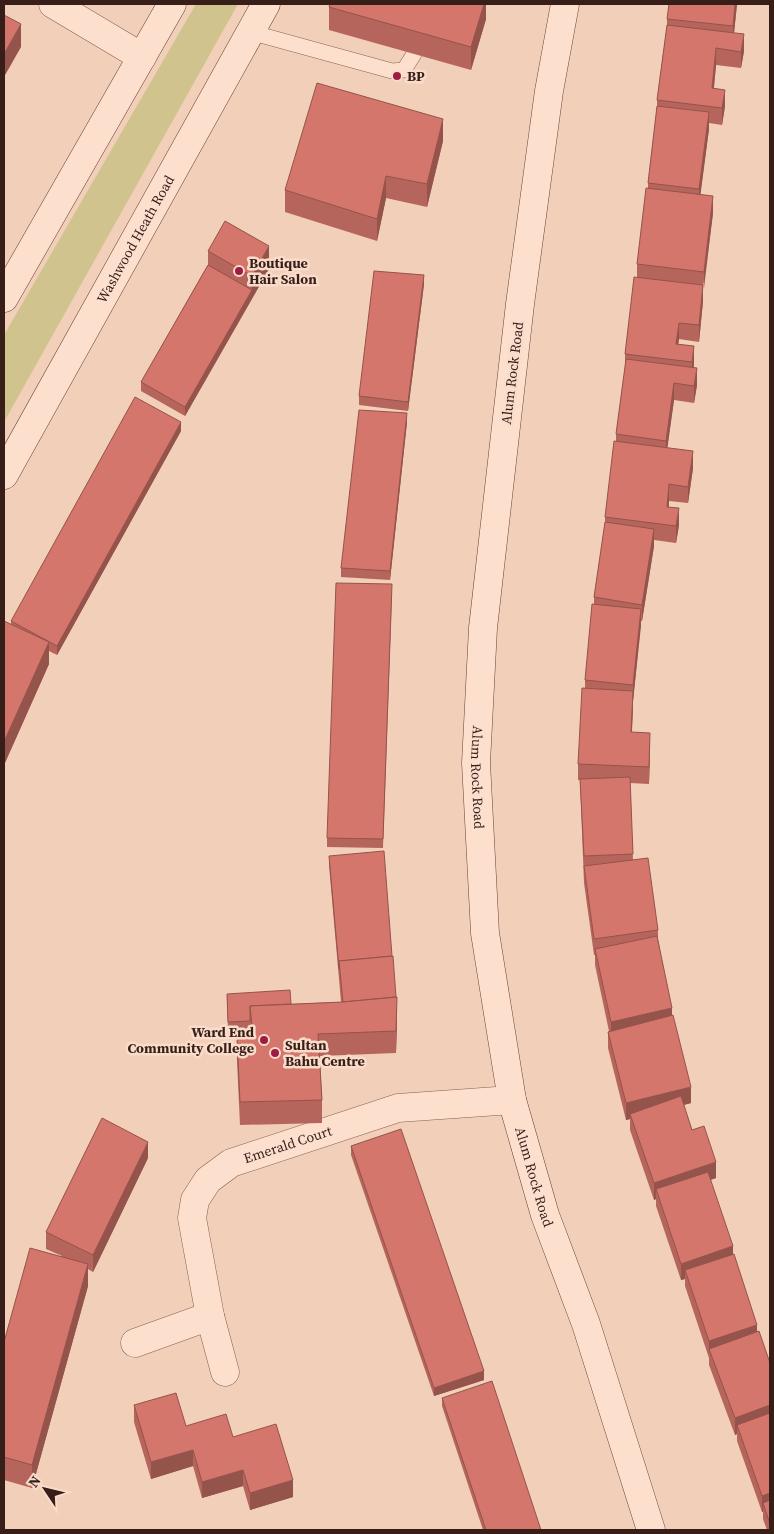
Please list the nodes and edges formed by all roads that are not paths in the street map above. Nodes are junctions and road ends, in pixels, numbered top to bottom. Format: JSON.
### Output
{"nodes":[{"id":1,"x":53,"y":4,"type":"edge"},
{"id":2,"x":172,"y":4,"type":"edge"},
{"id":3,"x":266,"y":4,"type":"edge"},
{"id":4,"x":565,"y":4,"type":"edge"},
{"id":5,"x":250,"y":32,"type":"junction"},
{"id":6,"x":414,"y":54,"type":"edge"},
{"id":7,"x":142,"y":57,"type":"junction"},
{"id":8,"x":4,"y":298,"type":"edge"},
{"id":9,"x":4,"y":475,"type":"edge"},
{"id":10,"x":512,"y":1100,"type":"junction"},
{"id":11,"x":210,"y":1316,"type":"junction"},
{"id":12,"x":135,"y":1343,"type":"dead end"},
{"id":13,"x":225,"y":1372,"type":"dead end"},
{"id":14,"x":651,"y":1530,"type":"edge"}],
"edges":[{"from":1,"to":7,"type":"street"},
{"from":2,"to":7,"type":"street"},
{"from":3,"to":5,"type":"street","name":"Washwood Heath Road"},
{"from":4,"to":10,"type":"street","name":"Alum Rock Road"},
{"from":5,"to":6,"type":"lane"},
{"from":5,"to":9,"type":"street","name":"Washwood Heath Road"},
{"from":7,"to":8,"type":"street"},
{"from":10,"to":11,"type":"street","name":"Emerald Court"},
{"from":10,"to":14,"type":"street","name":"Alum Rock Road"},
{"from":11,"to":12,"type":"street"},
{"from":11,"to":13,"type":"street","name":"Emerald Court"}]}
